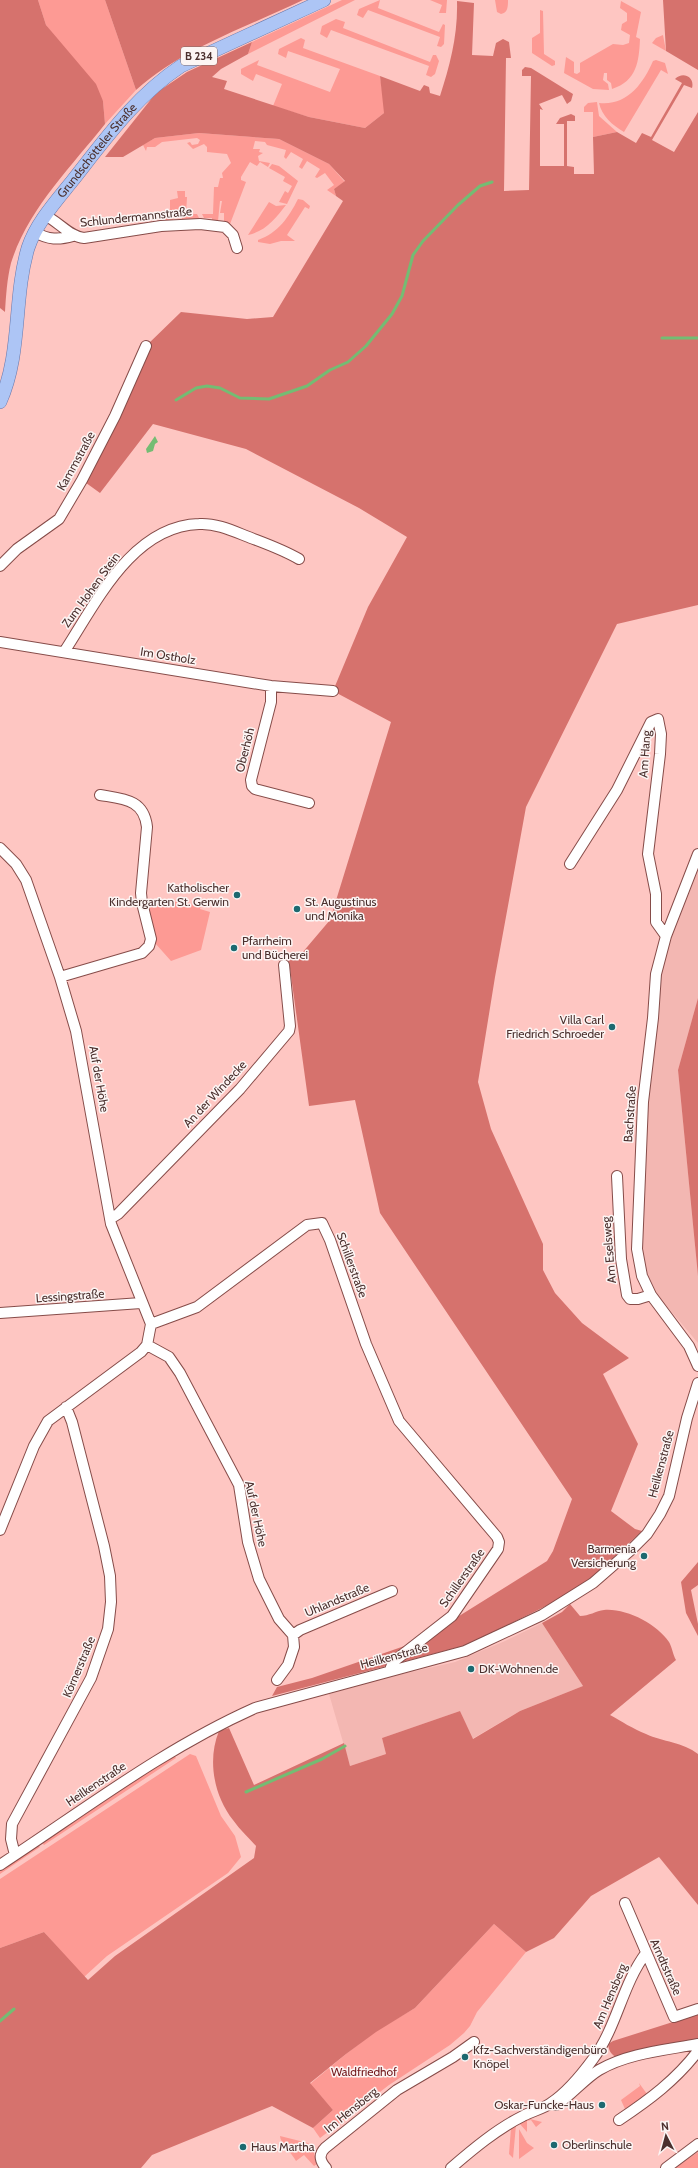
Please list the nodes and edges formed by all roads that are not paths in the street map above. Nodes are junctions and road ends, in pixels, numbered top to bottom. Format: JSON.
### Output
{"nodes":[{"id":1,"x":324,"y":0,"type":"edge"},
{"id":2,"x":46,"y":216,"type":"junction"},
{"id":3,"x":35,"y":232,"type":"junction"},
{"id":4,"x":73,"y":236,"type":"junction"},
{"id":5,"x":237,"y":248,"type":"dead end"},
{"id":6,"x":146,"y":346,"type":"dead end"},
{"id":7,"x":0,"y":402,"type":"edge"},
{"id":8,"x":299,"y":559,"type":"dead end"},
{"id":9,"x":0,"y":566,"type":"edge"},
{"id":10,"x":0,"y":642,"type":"edge"},
{"id":11,"x":64,"y":652,"type":"junction"},
{"id":12,"x":271,"y":686,"type":"junction"},
{"id":13,"x":333,"y":690,"type":"dead end"},
{"id":14,"x":100,"y":795,"type":"dead end"},
{"id":15,"x":309,"y":803,"type":"dead end"},
{"id":16,"x":0,"y":848,"type":"edge"},
{"id":17,"x":698,"y":854,"type":"edge"},
{"id":18,"x":570,"y":864,"type":"dead end"},
{"id":19,"x":666,"y":936,"type":"junction"},
{"id":20,"x":284,"y":964,"type":"dead end"},
{"id":21,"x":60,"y":977,"type":"junction"},
{"id":22,"x":617,"y":1176,"type":"dead end"},
{"id":23,"x":110,"y":1219,"type":"junction"},
{"id":24,"x":651,"y":1295,"type":"junction"},
{"id":25,"x":141,"y":1303,"type":"junction"},
{"id":26,"x":0,"y":1314,"type":"edge"},
{"id":27,"x":151,"y":1324,"type":"junction"},
{"id":28,"x":147,"y":1345,"type":"junction"},
{"id":29,"x":698,"y":1366,"type":"edge"},
{"id":30,"x":698,"y":1383,"type":"edge"},
{"id":31,"x":66,"y":1407,"type":"junction"},
{"id":32,"x":0,"y":1530,"type":"edge"},
{"id":33,"x":392,"y":1591,"type":"dead end"},
{"id":34,"x":293,"y":1636,"type":"junction"},
{"id":35,"x":390,"y":1670,"type":"junction"},
{"id":36,"x":277,"y":1680,"type":"dead end"},
{"id":37,"x":15,"y":1855,"type":"junction"},
{"id":38,"x":0,"y":1865,"type":"edge"},
{"id":39,"x":625,"y":1904,"type":"dead end"},
{"id":40,"x":646,"y":1953,"type":"junction"},
{"id":41,"x":698,"y":2009,"type":"edge"},
{"id":42,"x":474,"y":2042,"type":"dead end"},
{"id":43,"x":698,"y":2044,"type":"edge"},
{"id":44,"x":698,"y":2051,"type":"edge"},
{"id":45,"x":533,"y":2111,"type":"junction"},
{"id":46,"x":619,"y":2120,"type":"dead end"},
{"id":47,"x":698,"y":2144,"type":"edge"},
{"id":48,"x":326,"y":2168,"type":"edge"},
{"id":49,"x":451,"y":2168,"type":"edge"},
{"id":50,"x":666,"y":2168,"type":"edge"}],
"edges":[{"from":1,"to":2,"type":"main road","name":"Grundschötteler Straße","number":"B 234"},
{"from":2,"to":3,"type":"main road","name":"Grundschötteler Straße","number":"B 234"},
{"from":2,"to":4,"type":"street","name":"Schlundermannstraße"},
{"from":3,"to":4,"type":"street","name":"Schlundermannstraße"},
{"from":3,"to":7,"type":"main road","name":"Grundschötteler Straße","number":"B 234"},
{"from":4,"to":5,"type":"street","name":"Schlundermannstraße"},
{"from":6,"to":9,"type":"street","name":"Kammstraße"},
{"from":8,"to":11,"type":"street","name":"Zum Hohen Stein"},
{"from":10,"to":11,"type":"street","name":"Im Ostholz"},
{"from":11,"to":12,"type":"street","name":"Im Ostholz"},
{"from":12,"to":13,"type":"street","name":"Im Ostholz"},
{"from":12,"to":15,"type":"street","name":"Oberhöh"},
{"from":14,"to":21,"type":"street"},
{"from":16,"to":21,"type":"street","name":"Auf der Höhe"},
{"from":17,"to":19,"type":"street","name":"Bachstraße"},
{"from":18,"to":19,"type":"street","name":"Am Hang"},
{"from":19,"to":24,"type":"street","name":"Bachstraße"},
{"from":20,"to":23,"type":"street","name":"An der Windecke"},
{"from":21,"to":23,"type":"street","name":"Auf der Höhe"},
{"from":22,"to":24,"type":"street","name":"Am Eselsweg"},
{"from":23,"to":25,"type":"street","name":"Auf der Höhe"},
{"from":24,"to":29,"type":"street","name":"Bachstraße"},
{"from":25,"to":26,"type":"street","name":"Lessingstraße"},
{"from":25,"to":27,"type":"street","name":"Auf der Höhe"},
{"from":27,"to":28,"type":"street"},
{"from":27,"to":35,"type":"street","name":"Schillerstraße"},
{"from":28,"to":31,"type":"street"},
{"from":28,"to":34,"type":"street","name":"Auf der Höhe"},
{"from":30,"to":35,"type":"street","name":"Heilkenstraße"},
{"from":31,"to":32,"type":"street"},
{"from":31,"to":37,"type":"street","name":"Körnerstraße"},
{"from":33,"to":34,"type":"street","name":"Uhlandstraße"},
{"from":34,"to":36,"type":"street"},
{"from":35,"to":37,"type":"street","name":"Heilkenstraße"},
{"from":37,"to":38,"type":"street","name":"Heilkenstraße"},
{"from":39,"to":40,"type":"street","name":"Arndtstraße"},
{"from":40,"to":41,"type":"street","name":"Arndtstraße"},
{"from":40,"to":45,"type":"street","name":"Am Hensberg"},
{"from":42,"to":48,"type":"street","name":"Im Hensberg"},
{"from":43,"to":45,"type":"street"},
{"from":44,"to":46,"type":"street"},
{"from":45,"to":49,"type":"street","name":"Am Hensberg"},
{"from":47,"to":50,"type":"street"}]}
